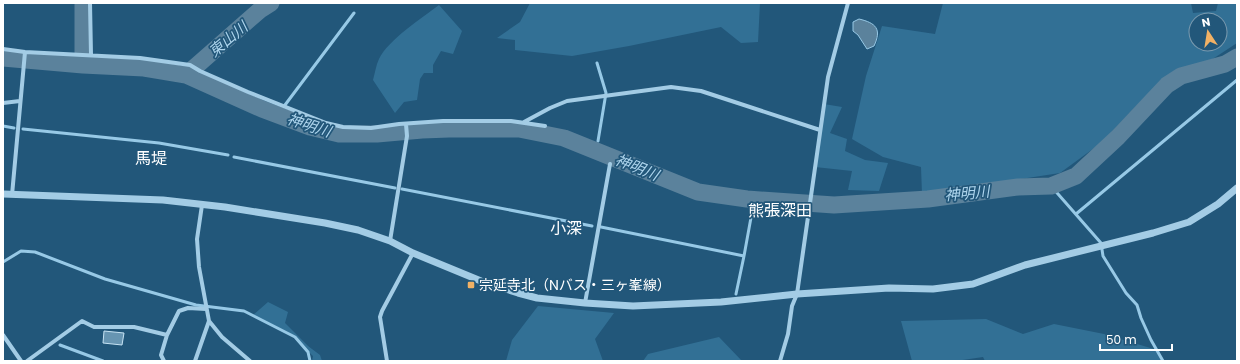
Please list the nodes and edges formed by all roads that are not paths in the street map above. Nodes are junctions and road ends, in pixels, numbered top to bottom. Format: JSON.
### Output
{"nodes":[{"id":1,"x":90,"y":3,"type":"edge"},
{"id":2,"x":848,"y":3,"type":"edge"},
{"id":3,"x":3,"y":49,"type":"edge"},
{"id":4,"x":25,"y":53,"type":"junction"},
{"id":5,"x":91,"y":55,"type":"junction"},
{"id":6,"x":20,"y":101,"type":"junction"},
{"id":7,"x":3,"y":103,"type":"edge"},
{"id":8,"x":523,"y":122,"type":"junction"},
{"id":9,"x":406,"y":125,"type":"junction"},
{"id":10,"x":545,"y":126,"type":"dead end"},
{"id":11,"x":820,"y":130,"type":"junction"},
{"id":12,"x":610,"y":164,"type":"dead end"},
{"id":13,"x":1237,"y":188,"type":"edge"},
{"id":14,"x":3,"y":194,"type":"edge"},
{"id":15,"x":12,"y":195,"type":"junction"},
{"id":16,"x":202,"y":204,"type":"junction"},
{"id":17,"x":390,"y":241,"type":"junction"},
{"id":18,"x":413,"y":253,"type":"junction"},
{"id":19,"x":797,"y":294,"type":"junction"},
{"id":20,"x":585,"y":303,"type":"junction"},
{"id":21,"x":206,"y":309,"type":"junction"},
{"id":22,"x":209,"y":321,"type":"junction"},
{"id":23,"x":167,"y":335,"type":"junction"},
{"id":24,"x":3,"y":336,"type":"edge"},
{"id":25,"x":21,"y":361,"type":"edge"},
{"id":26,"x":27,"y":361,"type":"edge"},
{"id":27,"x":164,"y":361,"type":"edge"},
{"id":28,"x":195,"y":361,"type":"edge"},
{"id":29,"x":250,"y":361,"type":"edge"},
{"id":30,"x":387,"y":361,"type":"edge"},
{"id":31,"x":780,"y":361,"type":"edge"}],
"edges":[{"from":1,"to":5,"type":"street"},
{"from":2,"to":11,"type":"street"},
{"from":3,"to":4,"type":"street"},
{"from":4,"to":5,"type":"street"},
{"from":4,"to":6,"type":"street"},
{"from":5,"to":9,"type":"street"},
{"from":6,"to":7,"type":"street"},
{"from":6,"to":15,"type":"street"},
{"from":8,"to":9,"type":"street"},
{"from":8,"to":10,"type":"street"},
{"from":8,"to":11,"type":"street"},
{"from":9,"to":17,"type":"street"},
{"from":11,"to":19,"type":"street"},
{"from":12,"to":20,"type":"street"},
{"from":13,"to":19,"type":"street"},
{"from":14,"to":15,"type":"street"},
{"from":15,"to":16,"type":"street"},
{"from":16,"to":17,"type":"street"},
{"from":16,"to":21,"type":"street"},
{"from":17,"to":18,"type":"street"},
{"from":18,"to":20,"type":"street"},
{"from":18,"to":30,"type":"street"},
{"from":19,"to":20,"type":"street"},
{"from":19,"to":31,"type":"street"},
{"from":21,"to":22,"type":"street"},
{"from":21,"to":23,"type":"street"},
{"from":22,"to":28,"type":"street"},
{"from":22,"to":29,"type":"street"},
{"from":23,"to":26,"type":"street"},
{"from":23,"to":27,"type":"street"},
{"from":24,"to":25,"type":"street"}]}
